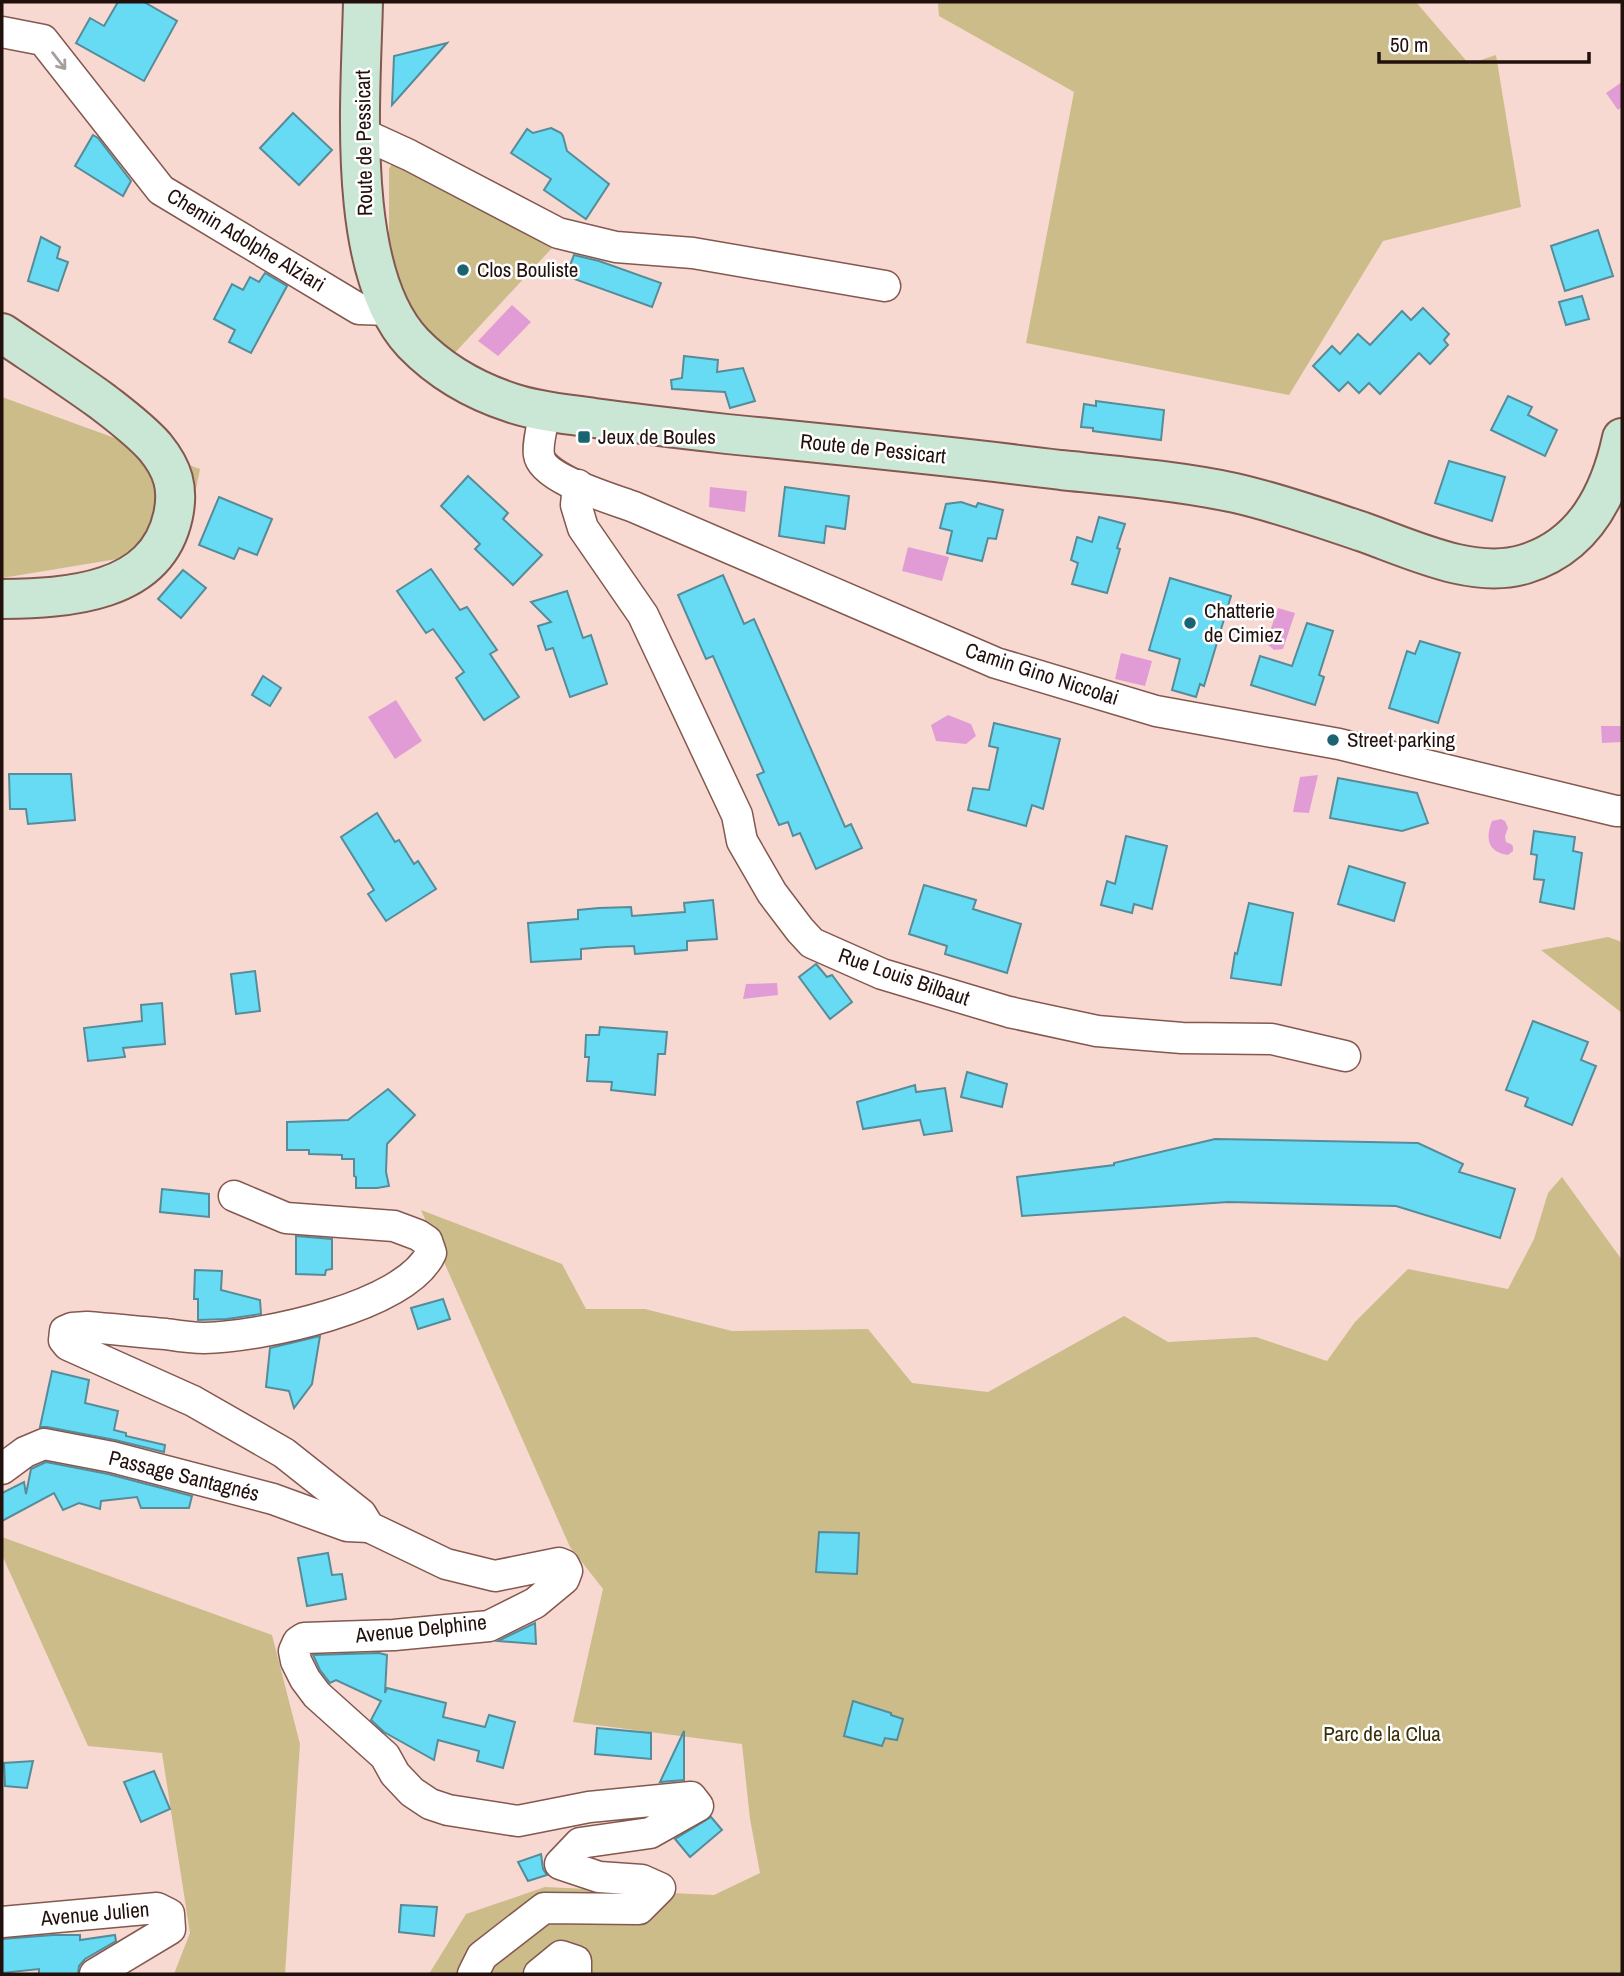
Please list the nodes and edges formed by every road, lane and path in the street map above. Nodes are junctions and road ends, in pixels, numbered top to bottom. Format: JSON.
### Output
{"nodes":[{"id":1,"x":363,"y":2,"type":"edge"},
{"id":2,"x":2,"y":32,"type":"edge"},
{"id":3,"x":360,"y":133,"type":"junction"},
{"id":4,"x":885,"y":286,"type":"dead end"},
{"id":5,"x":390,"y":310,"type":"junction"},
{"id":6,"x":2,"y":333,"type":"edge"},
{"id":7,"x":545,"y":412,"type":"junction"},
{"id":8,"x":1622,"y":438,"type":"edge"},
{"id":9,"x":578,"y":485,"type":"junction"},
{"id":10,"x":2,"y":599,"type":"edge"},
{"id":11,"x":1622,"y":811,"type":"edge"},
{"id":12,"x":1345,"y":1056,"type":"dead end"},
{"id":13,"x":234,"y":1196,"type":"dead end"},
{"id":14,"x":2,"y":1469,"type":"edge"},
{"id":15,"x":369,"y":1527,"type":"junction"},
{"id":16,"x":2,"y":1922,"type":"edge"},
{"id":17,"x":95,"y":1974,"type":"edge"},
{"id":18,"x":473,"y":1974,"type":"edge"},
{"id":19,"x":539,"y":1974,"type":"edge"},
{"id":20,"x":576,"y":1974,"type":"edge"}],
"edges":[{"from":1,"to":3,"type":"street","name":"Route de Pessicart"},
{"from":2,"to":5,"type":"street","name":"Chemin Adolphe Alziari","one_way":true},
{"from":3,"to":4,"type":"street"},
{"from":3,"to":5,"type":"street","name":"Route de Pessicart"},
{"from":5,"to":7,"type":"street","name":"Route de Pessicart"},
{"from":6,"to":10,"type":"street"},
{"from":7,"to":8,"type":"street","name":"Route de Pessicart"},
{"from":7,"to":9,"type":"street","name":"Camin Gino Niccolai"},
{"from":9,"to":11,"type":"street","name":"Camin Gino Niccolai"},
{"from":9,"to":12,"type":"street","name":"Rue Louis Bilbaut"},
{"from":13,"to":15,"type":"street","name":"Avenue Delphine"},
{"from":14,"to":15,"type":"street","name":"Passage Santagnés"},
{"from":15,"to":18,"type":"street","name":"Avenue Delphine"},
{"from":16,"to":17,"type":"street","name":"Avenue Julien"},
{"from":19,"to":20,"type":"street"}]}
